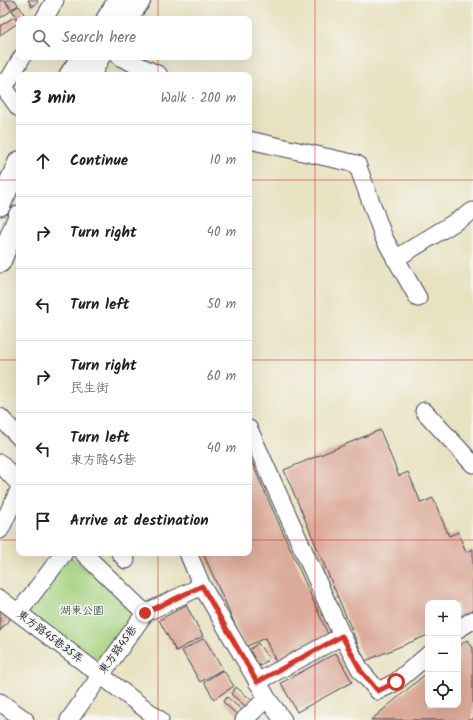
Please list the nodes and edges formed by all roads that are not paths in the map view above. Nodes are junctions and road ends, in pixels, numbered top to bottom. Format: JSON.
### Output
{"nodes":[{"id":1,"x":55,"y":0,"type":"edge"},
{"id":2,"x":119,"y":0,"type":"edge"},
{"id":3,"x":140,"y":0,"type":"edge"},
{"id":4,"x":46,"y":16,"type":"edge"},
{"id":5,"x":109,"y":16,"type":"edge"},
{"id":6,"x":128,"y":16,"type":"edge"},
{"id":7,"x":20,"y":60,"type":"edge"},
{"id":8,"x":126,"y":60,"type":"edge"},
{"id":9,"x":92,"y":67,"type":"edge"},
{"id":10,"x":78,"y":72,"type":"edge"},
{"id":11,"x":152,"y":72,"type":"edge"},
{"id":12,"x":2,"y":85,"type":"edge"},
{"id":13,"x":16,"y":104,"type":"edge"},
{"id":14,"x":252,"y":141,"type":"edge"},
{"id":15,"x":16,"y":174,"type":"edge"},
{"id":16,"x":0,"y":205,"type":"edge"},
{"id":17,"x":473,"y":210,"type":"edge"},
{"id":18,"x":16,"y":223,"type":"edge"},
{"id":19,"x":396,"y":258,"type":"junction"},
{"id":20,"x":0,"y":262,"type":"edge"},
{"id":21,"x":418,"y":298,"type":"dead end"},
{"id":22,"x":424,"y":411,"type":"dead end"},
{"id":23,"x":0,"y":417,"type":"edge"},
{"id":24,"x":16,"y":434,"type":"edge"},
{"id":25,"x":252,"y":436,"type":"edge"},
{"id":26,"x":0,"y":462,"type":"edge"},
{"id":27,"x":473,"y":464,"type":"edge"},
{"id":28,"x":16,"y":481,"type":"edge"},
{"id":29,"x":16,"y":496,"type":"edge"},
{"id":30,"x":0,"y":530,"type":"edge"},
{"id":31,"x":62,"y":556,"type":"edge"},
{"id":32,"x":85,"y":556,"type":"edge"},
{"id":33,"x":189,"y":556,"type":"edge"},
{"id":34,"x":202,"y":586,"type":"junction"},
{"id":35,"x":0,"y":599,"type":"edge"},
{"id":36,"x":18,"y":613,"type":"junction"},
{"id":37,"x":145,"y":613,"type":"junction"},
{"id":38,"x":473,"y":620,"type":"edge"},
{"id":39,"x":461,"y":627,"type":"edge"},
{"id":40,"x":342,"y":636,"type":"junction"},
{"id":41,"x":425,"y":658,"type":"edge"},
{"id":42,"x":100,"y":675,"type":"junction"},
{"id":43,"x":257,"y":682,"type":"junction"},
{"id":44,"x":266,"y":698,"type":"junction"},
{"id":45,"x":0,"y":702,"type":"edge"},
{"id":46,"x":26,"y":720,"type":"edge"},
{"id":47,"x":69,"y":720,"type":"edge"},
{"id":48,"x":160,"y":720,"type":"edge"},
{"id":49,"x":244,"y":720,"type":"edge"},
{"id":50,"x":284,"y":720,"type":"edge"}],
"edges":[{"from":1,"to":4,"type":"street"},
{"from":2,"to":5,"type":"main road"},
{"from":3,"to":6,"type":"main road"},
{"from":7,"to":12,"type":"street"},
{"from":8,"to":11,"type":"street"},
{"from":9,"to":10,"type":"main road"},
{"from":12,"to":13,"type":"street"},
{"from":14,"to":19,"type":"street"},
{"from":15,"to":16,"type":"main road"},
{"from":17,"to":19,"type":"street"},
{"from":18,"to":20,"type":"main road"},
{"from":19,"to":21,"type":"street"},
{"from":22,"to":27,"type":"street"},
{"from":23,"to":24,"type":"street"},
{"from":25,"to":40,"type":"street"},
{"from":26,"to":28,"type":"street"},
{"from":29,"to":30,"type":"street"},
{"from":31,"to":36,"type":"street"},
{"from":32,"to":37,"type":"street"},
{"from":33,"to":34,"type":"street"},
{"from":34,"to":37,"type":"street","name":"東方路45巷"},
{"from":34,"to":43,"type":"street"},
{"from":35,"to":36,"type":"street","name":"東方路45巷35弄"},
{"from":36,"to":42,"type":"street","name":"東方路45巷35弄"},
{"from":37,"to":42,"type":"street","name":"東方路45巷"},
{"from":38,"to":39,"type":"street"},
{"from":40,"to":41,"type":"street"},
{"from":40,"to":43,"type":"street"},
{"from":42,"to":47,"type":"street","name":"東方路45巷"},
{"from":42,"to":48,"type":"street","name":"東方路45巷35弄"},
{"from":43,"to":44,"type":"street"},
{"from":44,"to":49,"type":"street"},
{"from":44,"to":50,"type":"street"},
{"from":45,"to":46,"type":"street"}]}
